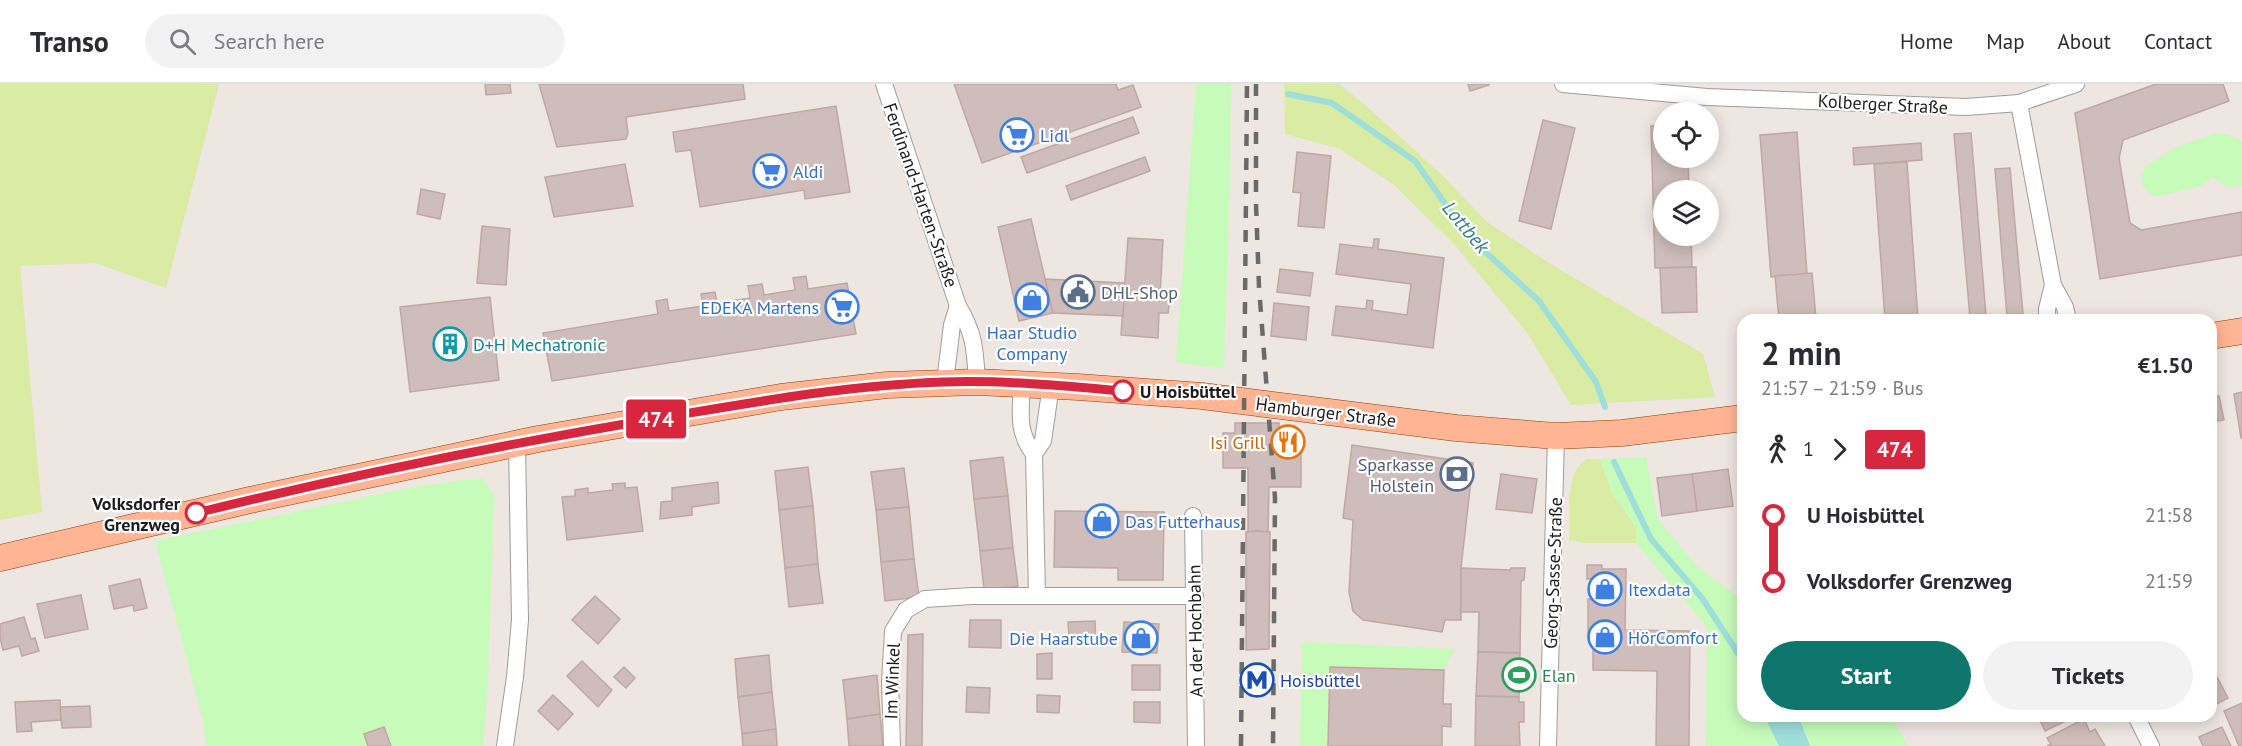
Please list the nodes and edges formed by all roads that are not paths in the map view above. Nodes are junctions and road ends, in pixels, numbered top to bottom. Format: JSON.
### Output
{"nodes":[{"id":1,"x":884,"y":84,"type":"edge"},
{"id":2,"x":1563,"y":84,"type":"edge"},
{"id":3,"x":2076,"y":84,"type":"edge"},
{"id":4,"x":2019,"y":103,"type":"junction"},
{"id":5,"x":2053,"y":285,"type":"junction"},
{"id":6,"x":958,"y":306,"type":"junction"},
{"id":7,"x":2047,"y":314,"type":"edge"},
{"id":8,"x":2067,"y":314,"type":"edge"},
{"id":9,"x":2242,"y":331,"type":"edge"},
{"id":10,"x":2217,"y":335,"type":"edge"},
{"id":11,"x":945,"y":382,"type":"junction"},
{"id":12,"x":976,"y":382,"type":"junction"},
{"id":13,"x":1022,"y":383,"type":"junction"},
{"id":14,"x":1051,"y":386,"type":"junction"},
{"id":15,"x":1737,"y":419,"type":"edge"},
{"id":16,"x":1556,"y":436,"type":"junction"},
{"id":17,"x":517,"y":444,"type":"junction"},
{"id":18,"x":1034,"y":454,"type":"junction"},
{"id":19,"x":1192,"y":516,"type":"dead end"},
{"id":20,"x":0,"y":558,"type":"edge"},
{"id":21,"x":1037,"y":596,"type":"junction"},
{"id":22,"x":1195,"y":596,"type":"junction"},
{"id":23,"x":2139,"y":722,"type":"edge"},
{"id":24,"x":505,"y":746,"type":"edge"},
{"id":25,"x":892,"y":746,"type":"edge"},
{"id":26,"x":1196,"y":746,"type":"edge"},
{"id":27,"x":1548,"y":746,"type":"edge"},
{"id":28,"x":2151,"y":746,"type":"edge"}],
"edges":[{"from":1,"to":6,"type":"street","name":"Ferdinand-Harten-Straße"},
{"from":2,"to":4,"type":"street","name":"Kolberger Straße"},
{"from":3,"to":4,"type":"street","name":"Kolberger Straße"},
{"from":4,"to":5,"type":"street"},
{"from":5,"to":7,"type":"street"},
{"from":5,"to":8,"type":"street"},
{"from":6,"to":11,"type":"street","name":"Ferdinand-Harten-Straße"},
{"from":6,"to":12,"type":"street","name":"Ferdinand-Harten-Straße"},
{"from":9,"to":10,"type":"main road"},
{"from":11,"to":12,"type":"main road","name":"Hamburger Straße"},
{"from":11,"to":17,"type":"main road","name":"Hamburger Straße"},
{"from":12,"to":13,"type":"main road","name":"Hamburger Straße"},
{"from":13,"to":14,"type":"main road","name":"Hamburger Straße"},
{"from":13,"to":18,"type":"street"},
{"from":14,"to":16,"type":"main road","name":"Hamburger Straße"},
{"from":14,"to":18,"type":"street"},
{"from":15,"to":16,"type":"main road","name":"Hamburger Straße"},
{"from":16,"to":27,"type":"street","name":"Georg-Sasse-Straße"},
{"from":17,"to":20,"type":"main road","name":"Hamburger Straße"},
{"from":17,"to":24,"type":"street"},
{"from":18,"to":21,"type":"street"},
{"from":19,"to":22,"type":"street","name":"An der Hochbahn"},
{"from":21,"to":22,"type":"street","name":"Im Winkel"},
{"from":21,"to":25,"type":"street","name":"Im Winkel"},
{"from":22,"to":26,"type":"street","name":"An der Hochbahn"},
{"from":23,"to":28,"type":"street"}]}
